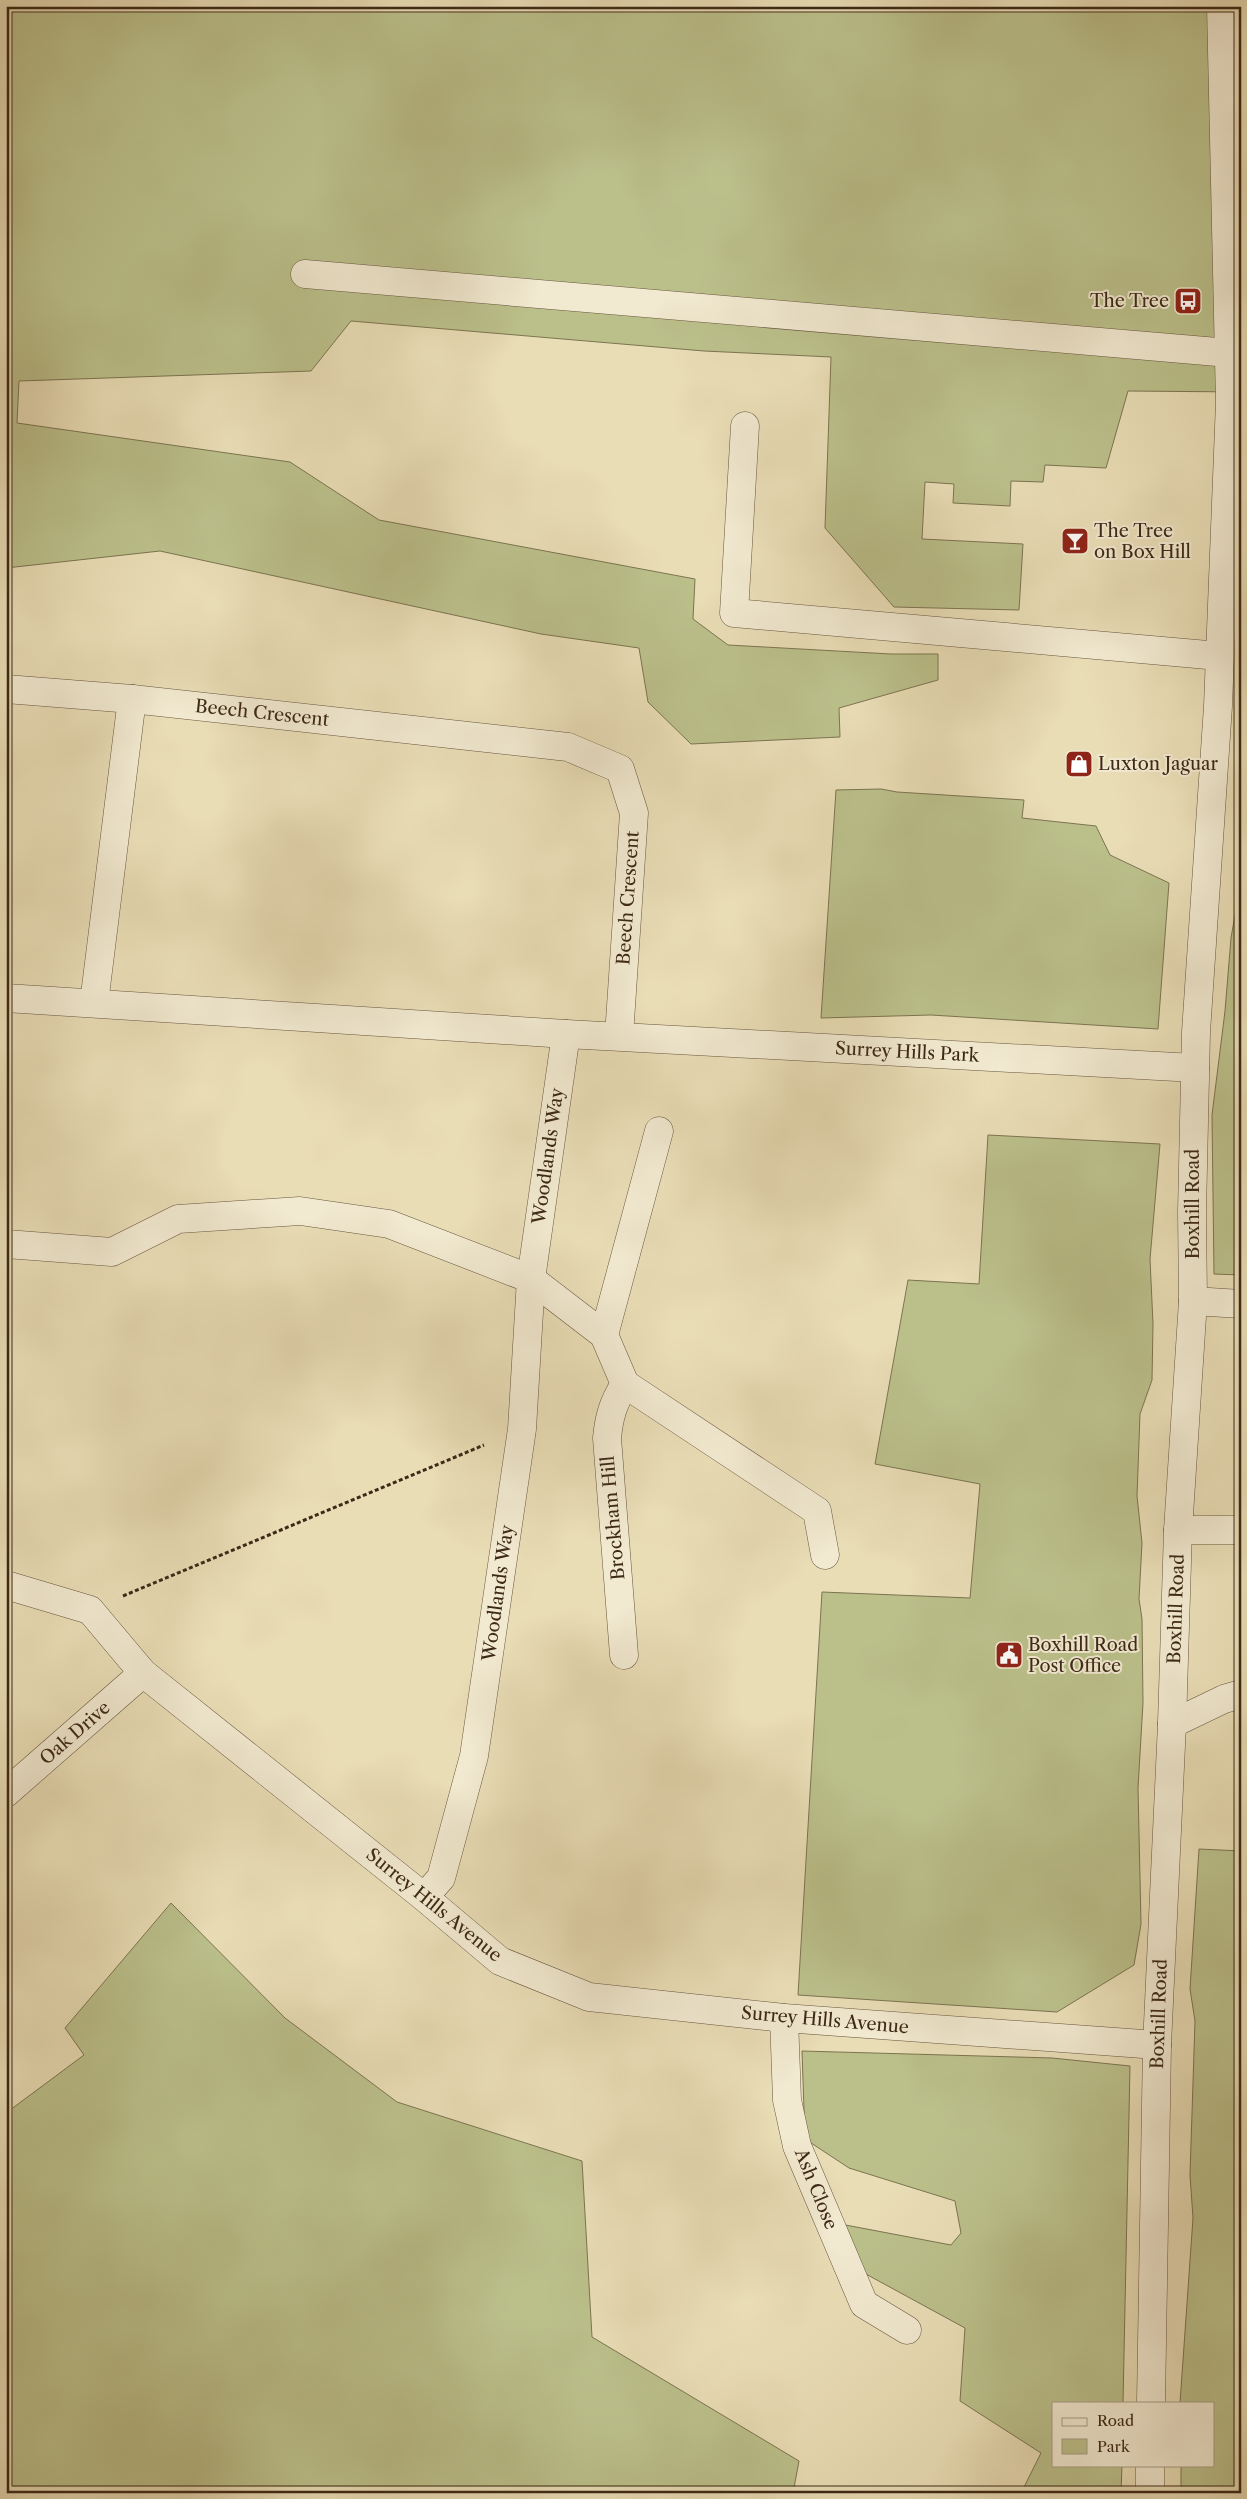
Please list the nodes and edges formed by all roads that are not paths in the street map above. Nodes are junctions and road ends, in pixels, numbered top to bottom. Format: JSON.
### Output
{"nodes":[{"id":1,"x":1221,"y":6,"type":"edge"},
{"id":2,"x":305,"y":274,"type":"dead end"},
{"id":3,"x":1229,"y":353,"type":"junction"},
{"id":4,"x":744,"y":426,"type":"dead end"},
{"id":5,"x":1219,"y":656,"type":"junction"},
{"id":6,"x":6,"y":690,"type":"edge"},
{"id":7,"x":132,"y":699,"type":"junction"},
{"id":8,"x":6,"y":998,"type":"edge"},
{"id":9,"x":94,"y":1003,"type":"junction"},
{"id":10,"x":566,"y":1034,"type":"junction"},
{"id":11,"x":619,"y":1036,"type":"junction"},
{"id":12,"x":1195,"y":1068,"type":"junction"},
{"id":13,"x":658,"y":1131,"type":"dead end"},
{"id":14,"x":6,"y":1244,"type":"edge"},
{"id":15,"x":531,"y":1279,"type":"junction"},
{"id":16,"x":1193,"y":1301,"type":"junction"},
{"id":17,"x":1241,"y":1304,"type":"edge"},
{"id":18,"x":604,"y":1335,"type":"junction"},
{"id":19,"x":625,"y":1384,"type":"junction"},
{"id":20,"x":1178,"y":1530,"type":"junction"},
{"id":21,"x":1241,"y":1530,"type":"edge"},
{"id":22,"x":825,"y":1555,"type":"dead end"},
{"id":23,"x":6,"y":1585,"type":"edge"},
{"id":24,"x":624,"y":1655,"type":"dead end"},
{"id":25,"x":143,"y":1673,"type":"junction"},
{"id":26,"x":1241,"y":1694,"type":"edge"},
{"id":27,"x":1172,"y":1724,"type":"junction"},
{"id":28,"x":6,"y":1794,"type":"edge"},
{"id":29,"x":424,"y":1897,"type":"junction"},
{"id":30,"x":784,"y":2018,"type":"junction"},
{"id":31,"x":1157,"y":2045,"type":"junction"},
{"id":32,"x":907,"y":2330,"type":"dead end"},
{"id":33,"x":1151,"y":2402,"type":"edge"},
{"id":34,"x":1150,"y":2466,"type":"edge"},
{"id":35,"x":1150,"y":2493,"type":"edge"}],
"edges":[{"from":1,"to":3,"type":"street","name":"Boxhill Road"},
{"from":2,"to":3,"type":"street"},
{"from":3,"to":5,"type":"street","name":"Boxhill Road"},
{"from":4,"to":5,"type":"street"},
{"from":5,"to":12,"type":"street","name":"Boxhill Road"},
{"from":6,"to":7,"type":"street","name":"Beech Crescent"},
{"from":7,"to":9,"type":"street"},
{"from":7,"to":11,"type":"street","name":"Beech Crescent"},
{"from":8,"to":9,"type":"street"},
{"from":9,"to":10,"type":"street"},
{"from":10,"to":11,"type":"street"},
{"from":10,"to":15,"type":"street","name":"Woodlands Way"},
{"from":11,"to":12,"type":"street","name":"Surrey Hills Park"},
{"from":12,"to":16,"type":"street","name":"Boxhill Road"},
{"from":13,"to":18,"type":"street"},
{"from":14,"to":15,"type":"street"},
{"from":15,"to":18,"type":"street"},
{"from":15,"to":29,"type":"street","name":"Woodlands Way"},
{"from":16,"to":17,"type":"street"},
{"from":16,"to":20,"type":"street","name":"Boxhill Road"},
{"from":18,"to":19,"type":"street"},
{"from":19,"to":22,"type":"street"},
{"from":19,"to":24,"type":"street","name":"Brockham Hill"},
{"from":20,"to":21,"type":"street"},
{"from":20,"to":27,"type":"street","name":"Boxhill Road"},
{"from":23,"to":25,"type":"street","name":"Surrey Hills Avenue"},
{"from":25,"to":28,"type":"street","name":"Oak Drive"},
{"from":25,"to":29,"type":"street","name":"Surrey Hills Avenue"},
{"from":26,"to":27,"type":"street"},
{"from":27,"to":31,"type":"street","name":"Boxhill Road"},
{"from":29,"to":30,"type":"street","name":"Surrey Hills Avenue"},
{"from":30,"to":31,"type":"street","name":"Surrey Hills Avenue"},
{"from":30,"to":32,"type":"street","name":"Ash Close"},
{"from":31,"to":33,"type":"street","name":"Boxhill Road"},
{"from":34,"to":35,"type":"street"}]}
